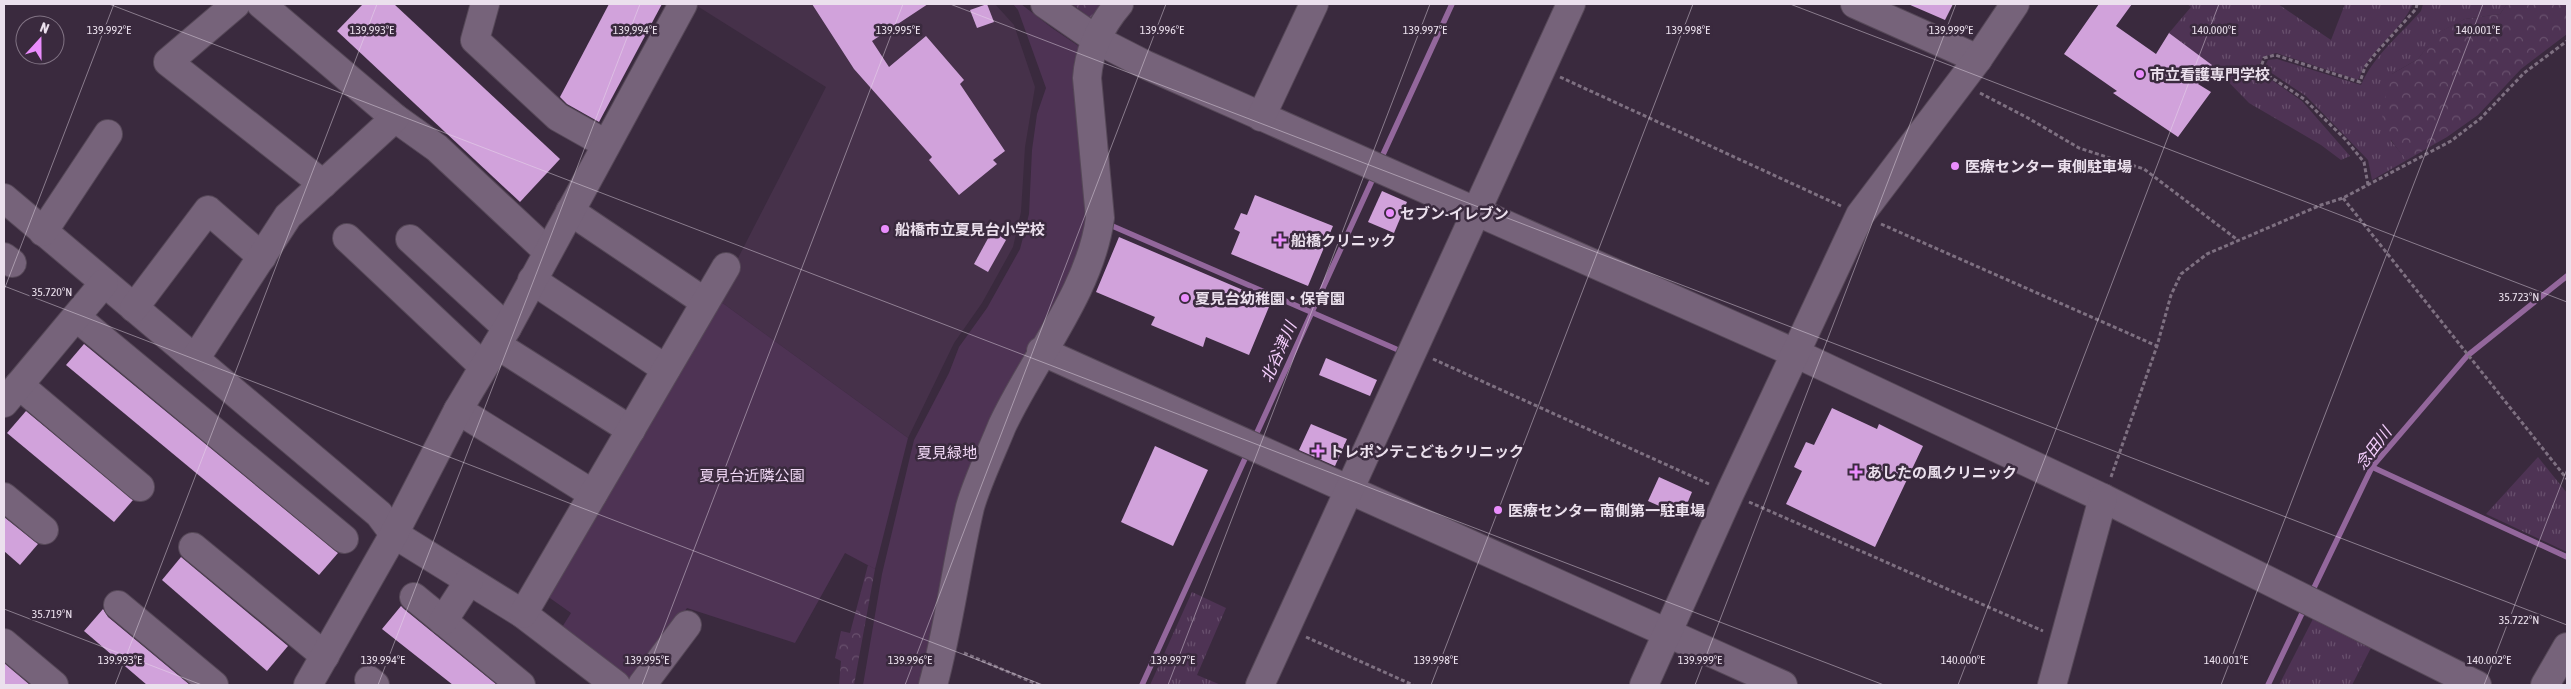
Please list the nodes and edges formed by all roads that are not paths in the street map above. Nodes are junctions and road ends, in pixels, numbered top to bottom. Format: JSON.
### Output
{"nodes":[{"id":1,"x":236,"y":4,"type":"edge"},
{"id":2,"x":261,"y":4,"type":"edge"},
{"id":3,"x":485,"y":4,"type":"edge"},
{"id":4,"x":683,"y":4,"type":"edge"},
{"id":5,"x":1045,"y":4,"type":"edge"},
{"id":6,"x":1119,"y":4,"type":"edge"},
{"id":7,"x":1314,"y":4,"type":"edge"},
{"id":8,"x":1571,"y":4,"type":"edge"},
{"id":9,"x":1855,"y":4,"type":"edge"},
{"id":10,"x":2015,"y":4,"type":"edge"},
{"id":11,"x":1097,"y":40,"type":"junction"},
{"id":12,"x":1978,"y":59,"type":"junction"},
{"id":13,"x":1261,"y":117,"type":"junction"},
{"id":14,"x":395,"y":118,"type":"junction"},
{"id":15,"x":108,"y":134,"type":"dead end"},
{"id":16,"x":606,"y":144,"type":"junction"},
{"id":17,"x":323,"y":184,"type":"junction"},
{"id":18,"x":7,"y":209,"type":"edge"},
{"id":19,"x":570,"y":211,"type":"junction"},
{"id":20,"x":1475,"y":213,"type":"junction"},
{"id":21,"x":43,"y":232,"type":"junction"},
{"id":22,"x":348,"y":238,"type":"dead end"},
{"id":23,"x":410,"y":239,"type":"dead end"},
{"id":24,"x":547,"y":251,"type":"junction"},
{"id":25,"x":262,"y":257,"type":"junction"},
{"id":26,"x":726,"y":267,"type":"dead end"},
{"id":27,"x":532,"y":280,"type":"junction"},
{"id":28,"x":104,"y":283,"type":"junction"},
{"id":29,"x":705,"y":302,"type":"junction"},
{"id":30,"x":134,"y":308,"type":"junction"},
{"id":31,"x":76,"y":317,"type":"junction"},
{"id":32,"x":496,"y":346,"type":"junction"},
{"id":33,"x":1041,"y":351,"type":"junction"},
{"id":34,"x":1795,"y":354,"type":"junction"},
{"id":35,"x":195,"y":359,"type":"junction"},
{"id":36,"x":666,"y":369,"type":"junction"},
{"id":37,"x":9,"y":393,"type":"edge"},
{"id":38,"x":458,"y":410,"type":"junction"},
{"id":39,"x":631,"y":430,"type":"junction"},
{"id":40,"x":140,"y":487,"type":"dead end"},
{"id":41,"x":351,"y":490,"type":"junction"},
{"id":42,"x":1350,"y":490,"type":"junction"},
{"id":43,"x":593,"y":494,"type":"junction"},
{"id":44,"x":4,"y":497,"type":"edge"},
{"id":45,"x":2103,"y":498,"type":"junction"},
{"id":46,"x":44,"y":530,"type":"dead end"},
{"id":47,"x":394,"y":534,"type":"junction"},
{"id":48,"x":193,"y":547,"type":"dead end"},
{"id":49,"x":469,"y":581,"type":"junction"},
{"id":50,"x":414,"y":597,"type":"dead end"},
{"id":51,"x":118,"y":605,"type":"dead end"},
{"id":52,"x":523,"y":614,"type":"junction"},
{"id":53,"x":443,"y":621,"type":"junction"},
{"id":54,"x":686,"y":624,"type":"dead end"},
{"id":55,"x":1667,"y":633,"type":"junction"},
{"id":56,"x":4,"y":643,"type":"edge"},
{"id":57,"x":2567,"y":647,"type":"edge"},
{"id":58,"x":325,"y":656,"type":"junction"},
{"id":59,"x":601,"y":681,"type":"edge"},
{"id":60,"x":54,"y":685,"type":"edge"},
{"id":61,"x":214,"y":685,"type":"edge"},
{"id":62,"x":308,"y":685,"type":"edge"},
{"id":63,"x":521,"y":685,"type":"edge"},
{"id":64,"x":642,"y":685,"type":"edge"},
{"id":65,"x":932,"y":685,"type":"edge"},
{"id":66,"x":1260,"y":685,"type":"edge"},
{"id":67,"x":1644,"y":685,"type":"edge"},
{"id":68,"x":1783,"y":685,"type":"edge"},
{"id":69,"x":2052,"y":685,"type":"edge"},
{"id":70,"x":2477,"y":685,"type":"edge"},
{"id":71,"x":2545,"y":685,"type":"edge"}],
"edges":[{"from":1,"to":17,"type":"street"},
{"from":2,"to":14,"type":"street"},
{"from":3,"to":16,"type":"street"},
{"from":4,"to":16,"type":"street"},
{"from":5,"to":11,"type":"street"},
{"from":6,"to":11,"type":"street"},
{"from":7,"to":13,"type":"street"},
{"from":8,"to":20,"type":"street"},
{"from":9,"to":12,"type":"street"},
{"from":10,"to":12,"type":"street"},
{"from":11,"to":13,"type":"street"},
{"from":11,"to":33,"type":"street"},
{"from":12,"to":34,"type":"street"},
{"from":13,"to":20,"type":"street"},
{"from":14,"to":17,"type":"street"},
{"from":14,"to":24,"type":"street"},
{"from":15,"to":21,"type":"street"},
{"from":16,"to":19,"type":"street"},
{"from":17,"to":25,"type":"street"},
{"from":18,"to":21,"type":"street"},
{"from":19,"to":24,"type":"street"},
{"from":19,"to":29,"type":"street"},
{"from":20,"to":34,"type":"street"},
{"from":20,"to":42,"type":"street"},
{"from":21,"to":28,"type":"street"},
{"from":22,"to":32,"type":"street"},
{"from":23,"to":32,"type":"street"},
{"from":24,"to":27,"type":"street"},
{"from":25,"to":30,"type":"street"},
{"from":25,"to":35,"type":"street"},
{"from":26,"to":29,"type":"street"},
{"from":27,"to":32,"type":"street"},
{"from":27,"to":36,"type":"street"},
{"from":28,"to":30,"type":"street"},
{"from":28,"to":31,"type":"street"},
{"from":29,"to":36,"type":"street"},
{"from":30,"to":35,"type":"street"},
{"from":31,"to":37,"type":"street"},
{"from":31,"to":41,"type":"street"},
{"from":32,"to":38,"type":"street"},
{"from":32,"to":39,"type":"street"},
{"from":33,"to":42,"type":"street"},
{"from":33,"to":65,"type":"street"},
{"from":34,"to":45,"type":"street"},
{"from":34,"to":55,"type":"street"},
{"from":35,"to":41,"type":"street"},
{"from":36,"to":39,"type":"street"},
{"from":37,"to":40,"type":"street"},
{"from":38,"to":43,"type":"street"},
{"from":38,"to":47,"type":"street"},
{"from":39,"to":43,"type":"street"},
{"from":41,"to":47,"type":"street"},
{"from":42,"to":55,"type":"street"},
{"from":42,"to":66,"type":"street"},
{"from":43,"to":52,"type":"street"},
{"from":44,"to":46,"type":"street"},
{"from":45,"to":69,"type":"street"},
{"from":45,"to":70,"type":"street"},
{"from":47,"to":49,"type":"street"},
{"from":47,"to":58,"type":"street"},
{"from":48,"to":58,"type":"street"},
{"from":49,"to":52,"type":"street"},
{"from":49,"to":53,"type":"street"},
{"from":50,"to":53,"type":"street"},
{"from":51,"to":61,"type":"street"},
{"from":52,"to":59,"type":"street"},
{"from":53,"to":63,"type":"street"},
{"from":54,"to":64,"type":"street"},
{"from":55,"to":67,"type":"street"},
{"from":55,"to":68,"type":"street"},
{"from":56,"to":60,"type":"street"},
{"from":57,"to":71,"type":"street"},
{"from":58,"to":62,"type":"street"}]}
